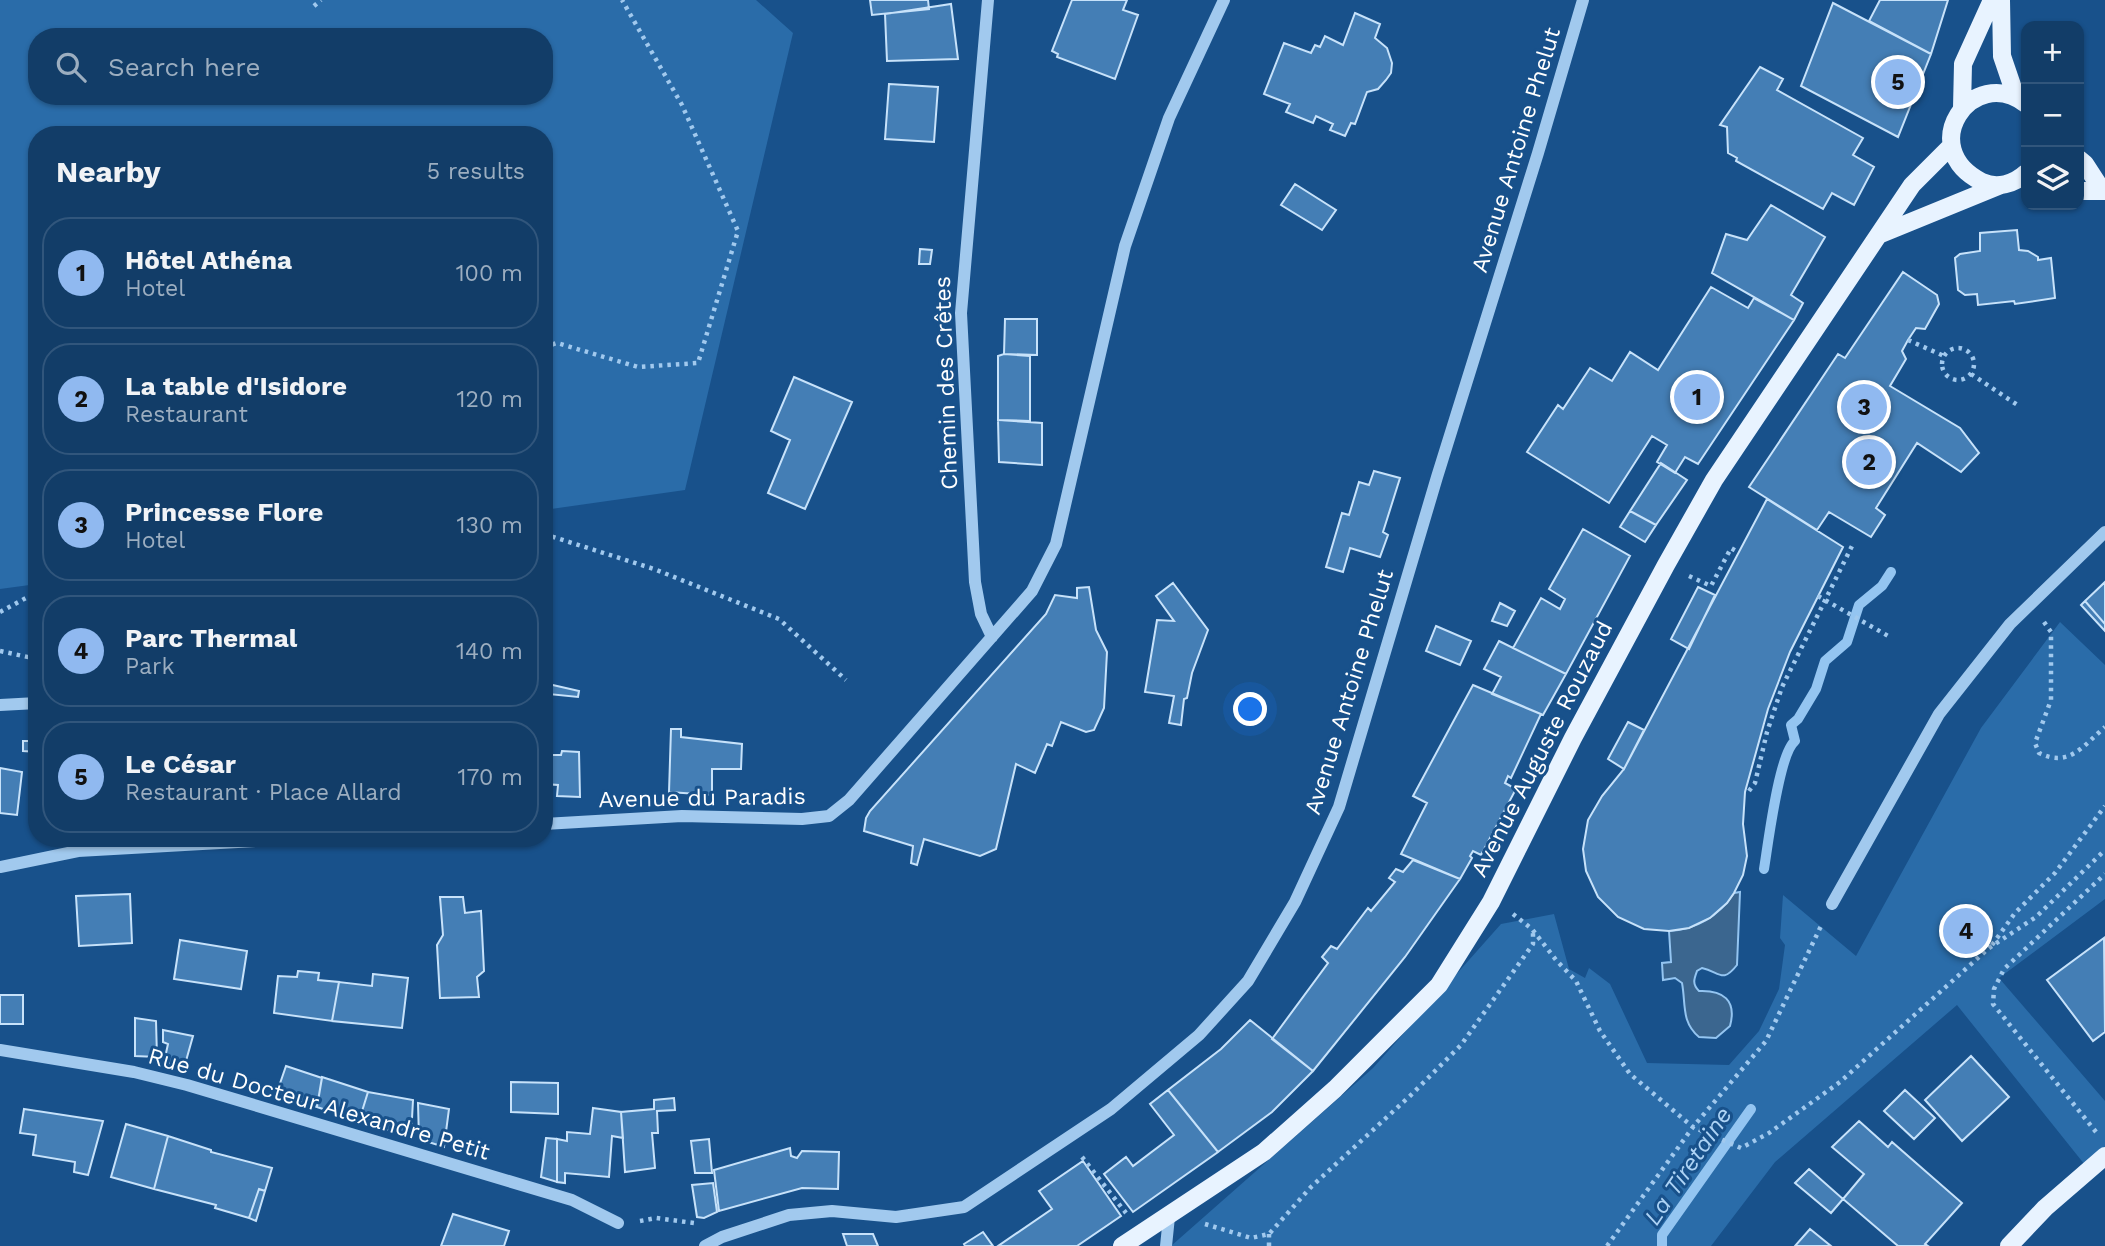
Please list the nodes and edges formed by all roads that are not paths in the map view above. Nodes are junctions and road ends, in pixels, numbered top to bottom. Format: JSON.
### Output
{"nodes":[{"id":1,"x":988,"y":0,"type":"edge"},
{"id":2,"x":1224,"y":0,"type":"edge"},
{"id":3,"x":1583,"y":0,"type":"edge"},
{"id":4,"x":1992,"y":0,"type":"edge"},
{"id":5,"x":2001,"y":0,"type":"edge"},
{"id":6,"x":2021,"y":101,"type":"edge"},
{"id":7,"x":1962,"y":108,"type":"junction"},
{"id":8,"x":1951,"y":146,"type":"junction"},
{"id":9,"x":2084,"y":163,"type":"edge"},
{"id":10,"x":2018,"y":181,"type":"edge"},
{"id":11,"x":2104,"y":190,"type":"edge"},
{"id":12,"x":2084,"y":191,"type":"edge"},
{"id":13,"x":1881,"y":234,"type":"junction"},
{"id":14,"x":2105,"y":532,"type":"edge"},
{"id":15,"x":992,"y":637,"type":"junction"},
{"id":16,"x":28,"y":703,"type":"edge"},
{"id":17,"x":0,"y":705,"type":"edge"},
{"id":18,"x":553,"y":823,"type":"edge"},
{"id":19,"x":127,"y":847,"type":"edge"},
{"id":20,"x":0,"y":867,"type":"edge"},
{"id":21,"x":1832,"y":904,"type":"road end"},
{"id":22,"x":0,"y":1050,"type":"edge"},
{"id":23,"x":2105,"y":1156,"type":"edge"},
{"id":24,"x":1169,"y":1217,"type":"junction"},
{"id":25,"x":618,"y":1223,"type":"road end"},
{"id":26,"x":705,"y":1246,"type":"edge"},
{"id":27,"x":1122,"y":1246,"type":"edge"},
{"id":28,"x":1166,"y":1246,"type":"edge"},
{"id":29,"x":2009,"y":1246,"type":"edge"}],
"edges":[{"from":1,"to":15,"type":"street","name":"Chemin des Crêtes"},
{"from":2,"to":15,"type":"street"},
{"from":3,"to":26,"type":"street","name":"Avenue Antoine Phelut"},
{"from":4,"to":7,"type":"main road"},
{"from":5,"to":6,"type":"main road"},
{"from":6,"to":7,"type":"main road"},
{"from":7,"to":8,"type":"main road"},
{"from":8,"to":10,"type":"main road"},
{"from":8,"to":13,"type":"main road","name":"Avenue Auguste Rouzaud"},
{"from":9,"to":11,"type":"main road"},
{"from":10,"to":13,"type":"main road"},
{"from":11,"to":12,"type":"main road"},
{"from":13,"to":24,"type":"main road","name":"Avenue Auguste Rouzaud"},
{"from":14,"to":21,"type":"street"},
{"from":15,"to":18,"type":"street","name":"Avenue du Paradis"},
{"from":16,"to":17,"type":"street"},
{"from":19,"to":20,"type":"street"},
{"from":22,"to":25,"type":"street","name":"Rue du Docteur Alexandre Petit"},
{"from":23,"to":29,"type":"main road"},
{"from":24,"to":27,"type":"main road","name":"Avenue Auguste Rouzaud"},
{"from":24,"to":28,"type":"street"}]}
